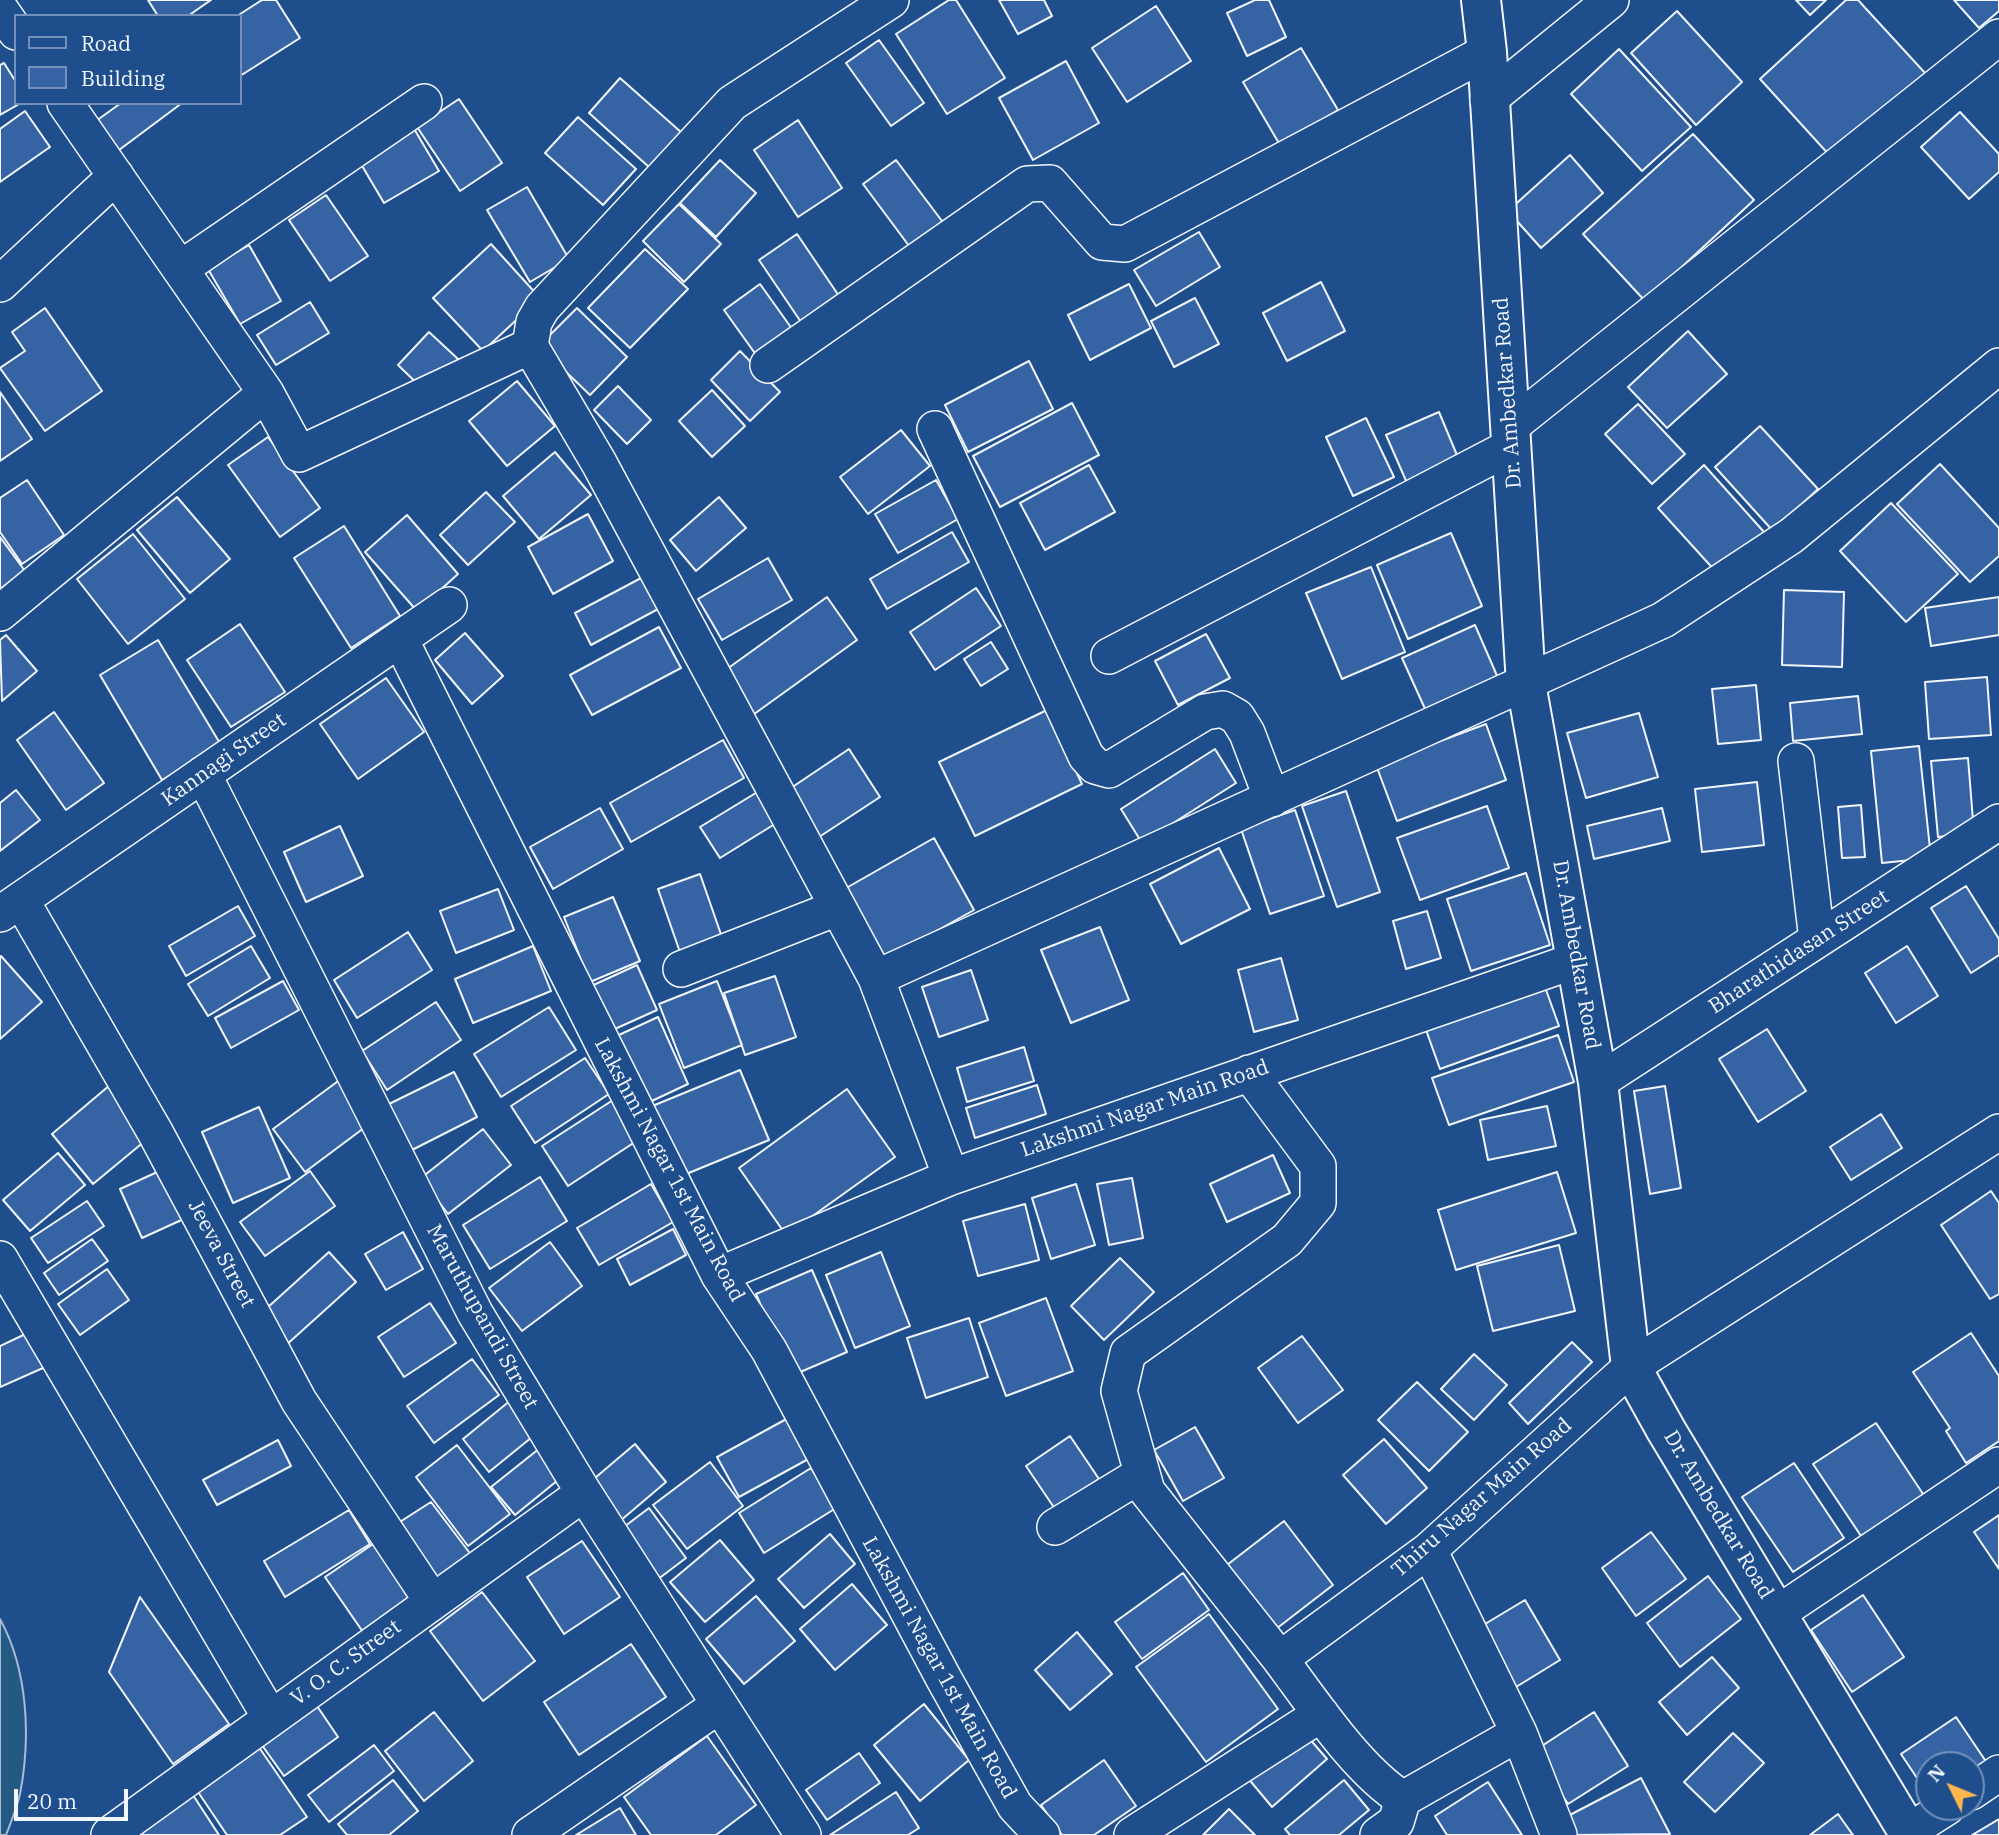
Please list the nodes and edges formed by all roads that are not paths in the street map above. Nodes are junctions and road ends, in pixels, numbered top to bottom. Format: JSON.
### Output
{"nodes":[{"id":1,"x":891,"y":0,"type":"edge"},
{"id":2,"x":1481,"y":0,"type":"edge"},
{"id":3,"x":1611,"y":0,"type":"edge"},
{"id":4,"x":0,"y":9,"type":"edge"},
{"id":5,"x":14,"y":29,"type":"edge"},
{"id":6,"x":1999,"y":37,"type":"edge"},
{"id":7,"x":1487,"y":52,"type":"junction"},
{"id":8,"x":1488,"y":100,"type":"junction"},
{"id":9,"x":424,"y":102,"type":"dead end"},
{"id":10,"x":66,"y":105,"type":"edge"},
{"id":11,"x":116,"y":176,"type":"junction"},
{"id":12,"x":180,"y":269,"type":"junction"},
{"id":13,"x":0,"y":284,"type":"edge"},
{"id":14,"x":530,"y":346,"type":"junction"},
{"id":15,"x":768,"y":365,"type":"dead end"},
{"id":16,"x":1999,"y":366,"type":"edge"},
{"id":17,"x":266,"y":393,"type":"junction"},
{"id":18,"x":934,"y":429,"type":"dead end"},
{"id":19,"x":1511,"y":436,"type":"junction"},
{"id":20,"x":449,"y":606,"type":"dead end"},
{"id":21,"x":0,"y":613,"type":"edge"},
{"id":22,"x":400,"y":639,"type":"junction"},
{"id":23,"x":1109,"y":656,"type":"dead end"},
{"id":24,"x":1526,"y":684,"type":"junction"},
{"id":25,"x":1796,"y":761,"type":"dead end"},
{"id":26,"x":203,"y":774,"type":"junction"},
{"id":27,"x":1272,"y":799,"type":"junction"},
{"id":28,"x":1999,"y":822,"type":"edge"},
{"id":29,"x":10,"y":907,"type":"edge"},
{"id":30,"x":837,"y":908,"type":"junction"},
{"id":31,"x":1817,"y":940,"type":"junction"},
{"id":32,"x":1577,"y":960,"type":"junction"},
{"id":33,"x":681,"y":969,"type":"dead end"},
{"id":34,"x":876,"y":978,"type":"junction"},
{"id":35,"x":1249,"y":1073,"type":"junction"},
{"id":36,"x":1598,"y":1082,"type":"junction"},
{"id":37,"x":1999,"y":1132,"type":"edge"},
{"id":38,"x":951,"y":1177,"type":"junction"},
{"id":39,"x":0,"y":1259,"type":"edge"},
{"id":40,"x":719,"y":1275,"type":"junction"},
{"id":41,"x":1632,"y":1367,"type":"junction"},
{"id":42,"x":1999,"y":1465,"type":"edge"},
{"id":43,"x":1142,"y":1474,"type":"junction"},
{"id":44,"x":584,"y":1493,"type":"junction"},
{"id":45,"x":1055,"y":1527,"type":"dead end"},
{"id":46,"x":1429,"y":1550,"type":"junction"},
{"id":47,"x":432,"y":1601,"type":"junction"},
{"id":48,"x":1778,"y":1613,"type":"junction"},
{"id":49,"x":1280,"y":1659,"type":"junction"},
{"id":50,"x":718,"y":1706,"type":"junction"},
{"id":51,"x":1321,"y":1714,"type":"junction"},
{"id":52,"x":270,"y":1717,"type":"junction"},
{"id":53,"x":1519,"y":1733,"type":"junction"},
{"id":54,"x":1927,"y":1821,"type":"edge"},
{"id":55,"x":1392,"y":1823,"type":"edge"},
{"id":56,"x":1909,"y":1834,"type":"edge"},
{"id":57,"x":109,"y":1835,"type":"edge"},
{"id":58,"x":530,"y":1835,"type":"edge"},
{"id":59,"x":803,"y":1835,"type":"edge"},
{"id":60,"x":1042,"y":1835,"type":"edge"},
{"id":61,"x":1132,"y":1835,"type":"edge"},
{"id":62,"x":1559,"y":1835,"type":"edge"}],
"edges":[{"from":1,"to":14,"type":"street"},
{"from":2,"to":7,"type":"street","name":"Dr. Ambedkar Road"},
{"from":3,"to":8,"type":"street"},
{"from":4,"to":5,"type":"street"},
{"from":6,"to":19,"type":"street"},
{"from":7,"to":8,"type":"street","name":"Dr. Ambedkar Road"},
{"from":7,"to":15,"type":"street"},
{"from":8,"to":19,"type":"street","name":"Dr. Ambedkar Road"},
{"from":9,"to":12,"type":"street"},
{"from":10,"to":11,"type":"street"},
{"from":11,"to":12,"type":"street"},
{"from":11,"to":13,"type":"street"},
{"from":12,"to":17,"type":"street"},
{"from":14,"to":17,"type":"street"},
{"from":14,"to":30,"type":"street"},
{"from":16,"to":24,"type":"street"},
{"from":17,"to":21,"type":"street"},
{"from":18,"to":27,"type":"street"},
{"from":19,"to":23,"type":"street"},
{"from":19,"to":24,"type":"street","name":"Dr. Ambedkar Road"},
{"from":20,"to":22,"type":"street","name":"Kannagi Street"},
{"from":22,"to":26,"type":"street","name":"Kannagi Street"},
{"from":22,"to":40,"type":"street","name":"Lakshmi Nagar 1st Main Road"},
{"from":24,"to":27,"type":"street"},
{"from":24,"to":32,"type":"street","name":"Dr. Ambedkar Road"},
{"from":25,"to":31,"type":"street"},
{"from":26,"to":29,"type":"street","name":"Kannagi Street"},
{"from":26,"to":44,"type":"street","name":"Maruthupandi Street"},
{"from":27,"to":34,"type":"street"},
{"from":28,"to":31,"type":"street","name":"Bharathidasan Street"},
{"from":29,"to":47,"type":"street","name":"Jeeva Street"},
{"from":30,"to":33,"type":"street"},
{"from":30,"to":34,"type":"street"},
{"from":31,"to":36,"type":"street","name":"Bharathidasan Street"},
{"from":32,"to":35,"type":"street","name":"Lakshmi Nagar Main Road"},
{"from":32,"to":36,"type":"street","name":"Dr. Ambedkar Road"},
{"from":34,"to":38,"type":"street"},
{"from":35,"to":38,"type":"street","name":"Lakshmi Nagar Main Road"},
{"from":35,"to":43,"type":"street"},
{"from":36,"to":41,"type":"street","name":"Dr. Ambedkar Road"},
{"from":37,"to":41,"type":"street","name":"Thiru Nagar Main Road"},
{"from":38,"to":40,"type":"street","name":"Lakshmi Nagar Main Road"},
{"from":39,"to":52,"type":"street"},
{"from":40,"to":60,"type":"street","name":"Lakshmi Nagar 1st Main Road"},
{"from":41,"to":46,"type":"street","name":"Thiru Nagar Main Road"},
{"from":41,"to":48,"type":"street","name":"Dr. Ambedkar Road"},
{"from":42,"to":48,"type":"street"},
{"from":43,"to":45,"type":"street"},
{"from":43,"to":49,"type":"street"},
{"from":44,"to":47,"type":"street","name":"V. O. C. Street"},
{"from":44,"to":50,"type":"street","name":"Maruthupandi Street"},
{"from":46,"to":49,"type":"street","name":"Thiru Nagar Main Road"},
{"from":46,"to":53,"type":"street"},
{"from":47,"to":52,"type":"street","name":"V. O. C. Street"},
{"from":48,"to":56,"type":"street","name":"Dr. Ambedkar Road"},
{"from":49,"to":51,"type":"street"},
{"from":50,"to":58,"type":"street"},
{"from":50,"to":59,"type":"street","name":"Maruthupandi Street"},
{"from":51,"to":55,"type":"street"},
{"from":51,"to":61,"type":"street"},
{"from":52,"to":57,"type":"street","name":"V. O. C. Street"},
{"from":53,"to":55,"type":"street"},
{"from":53,"to":62,"type":"street"},
{"from":54,"to":56,"type":"street"}]}
